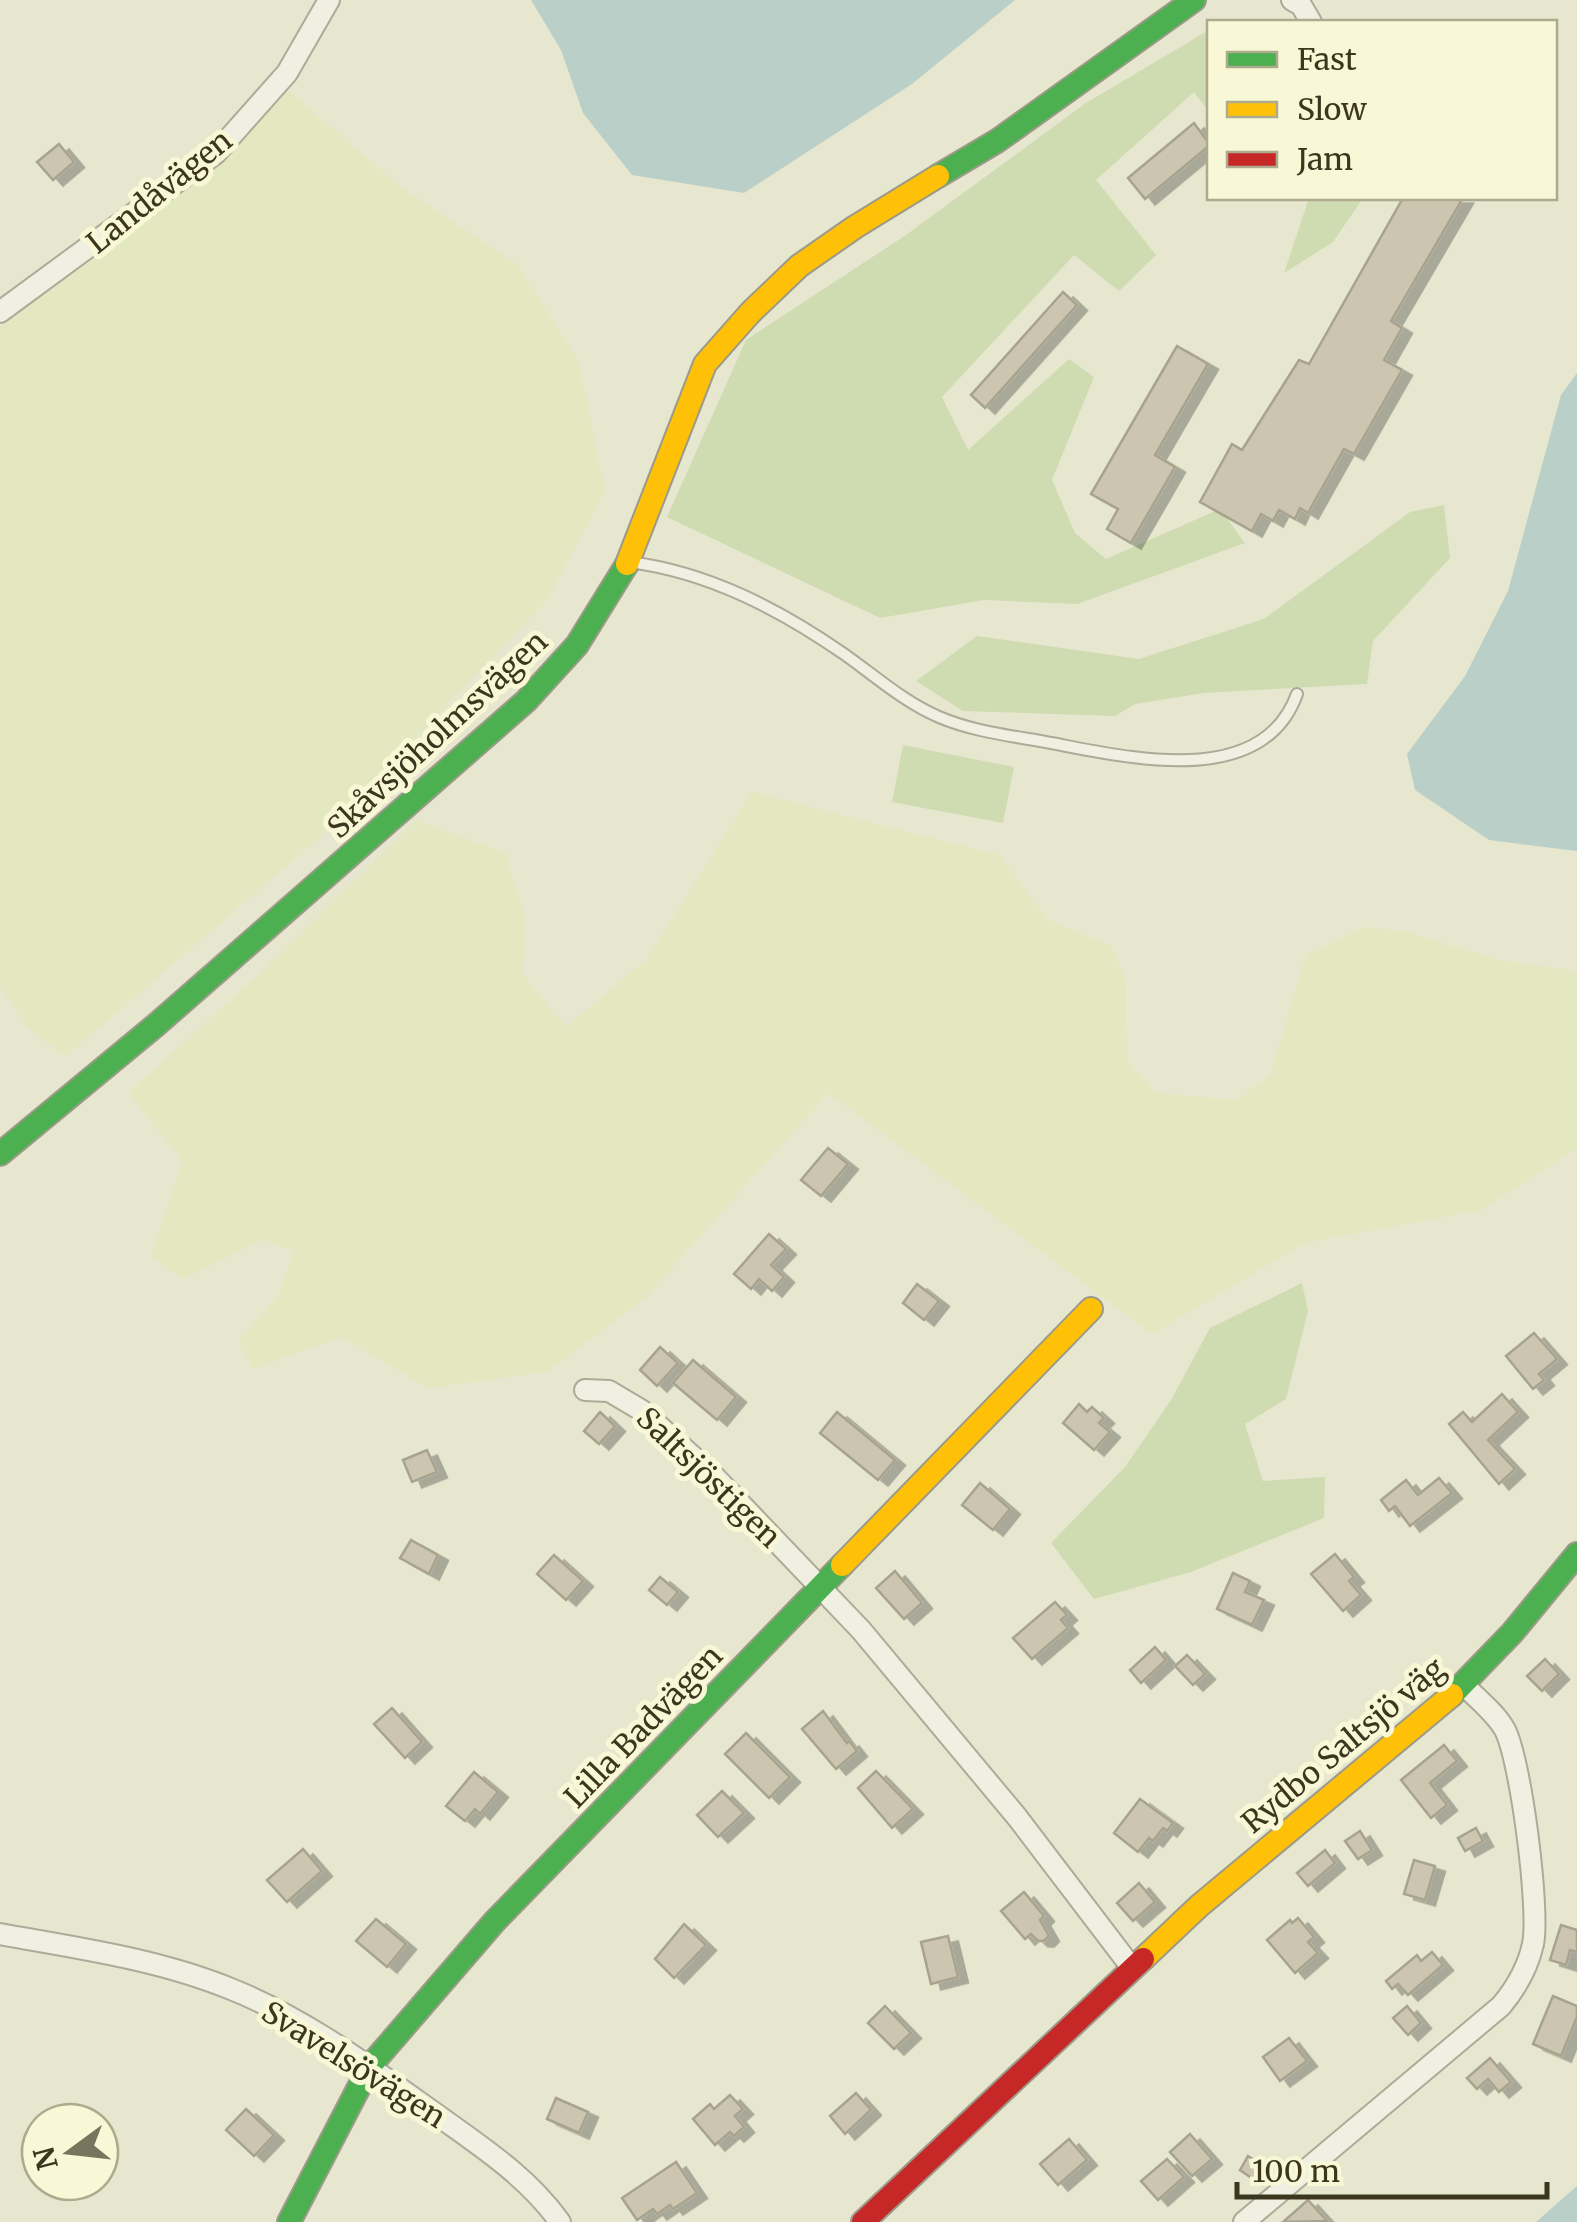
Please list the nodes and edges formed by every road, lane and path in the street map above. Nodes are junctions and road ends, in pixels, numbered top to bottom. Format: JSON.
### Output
{"nodes":[{"id":1,"x":330,"y":0,"type":"edge"},
{"id":2,"x":1194,"y":0,"type":"edge"},
{"id":3,"x":1292,"y":0,"type":"edge"},
{"id":4,"x":1310,"y":20,"type":"edge"},
{"id":5,"x":0,"y":312,"type":"edge"},
{"id":6,"x":628,"y":562,"type":"junction"},
{"id":7,"x":1297,"y":694,"type":"dead end"},
{"id":8,"x":0,"y":1154,"type":"edge"},
{"id":9,"x":1091,"y":1309,"type":"dead end"},
{"id":10,"x":585,"y":1390,"type":"dead end"},
{"id":11,"x":1577,"y":1554,"type":"edge"},
{"id":12,"x":820,"y":1587,"type":"junction"},
{"id":13,"x":1464,"y":1684,"type":"junction"},
{"id":14,"x":0,"y":1934,"type":"edge"},
{"id":15,"x":1132,"y":1968,"type":"junction"},
{"id":16,"x":370,"y":2066,"type":"junction"},
{"id":17,"x":289,"y":2222,"type":"edge"},
{"id":18,"x":560,"y":2222,"type":"edge"},
{"id":19,"x":862,"y":2222,"type":"edge"},
{"id":20,"x":1244,"y":2222,"type":"edge"}],
"edges":[{"from":1,"to":5,"type":"street","name":"Landåvägen"},
{"from":2,"to":6,"type":"street","name":"Skåvsjöholmsvägen"},
{"from":3,"to":4,"type":"street"},
{"from":6,"to":7,"type":"lane"},
{"from":6,"to":8,"type":"street","name":"Skåvsjöholmsvägen"},
{"from":9,"to":12,"type":"street","name":"Lilla Badvägen"},
{"from":10,"to":12,"type":"street","name":"Saltsjöstigen"},
{"from":11,"to":13,"type":"street","name":"Rydbo Saltsjö väg"},
{"from":12,"to":15,"type":"street"},
{"from":12,"to":16,"type":"street","name":"Lilla Badvägen"},
{"from":13,"to":15,"type":"street","name":"Rydbo Saltsjö väg"},
{"from":13,"to":20,"type":"street"},
{"from":14,"to":16,"type":"street","name":"Svavelsövägen"},
{"from":15,"to":19,"type":"street","name":"Rydbo Saltsjö väg"},
{"from":16,"to":17,"type":"street","name":"Lilla Badvägen"},
{"from":16,"to":18,"type":"street","name":"Svavelsövägen"}]}
